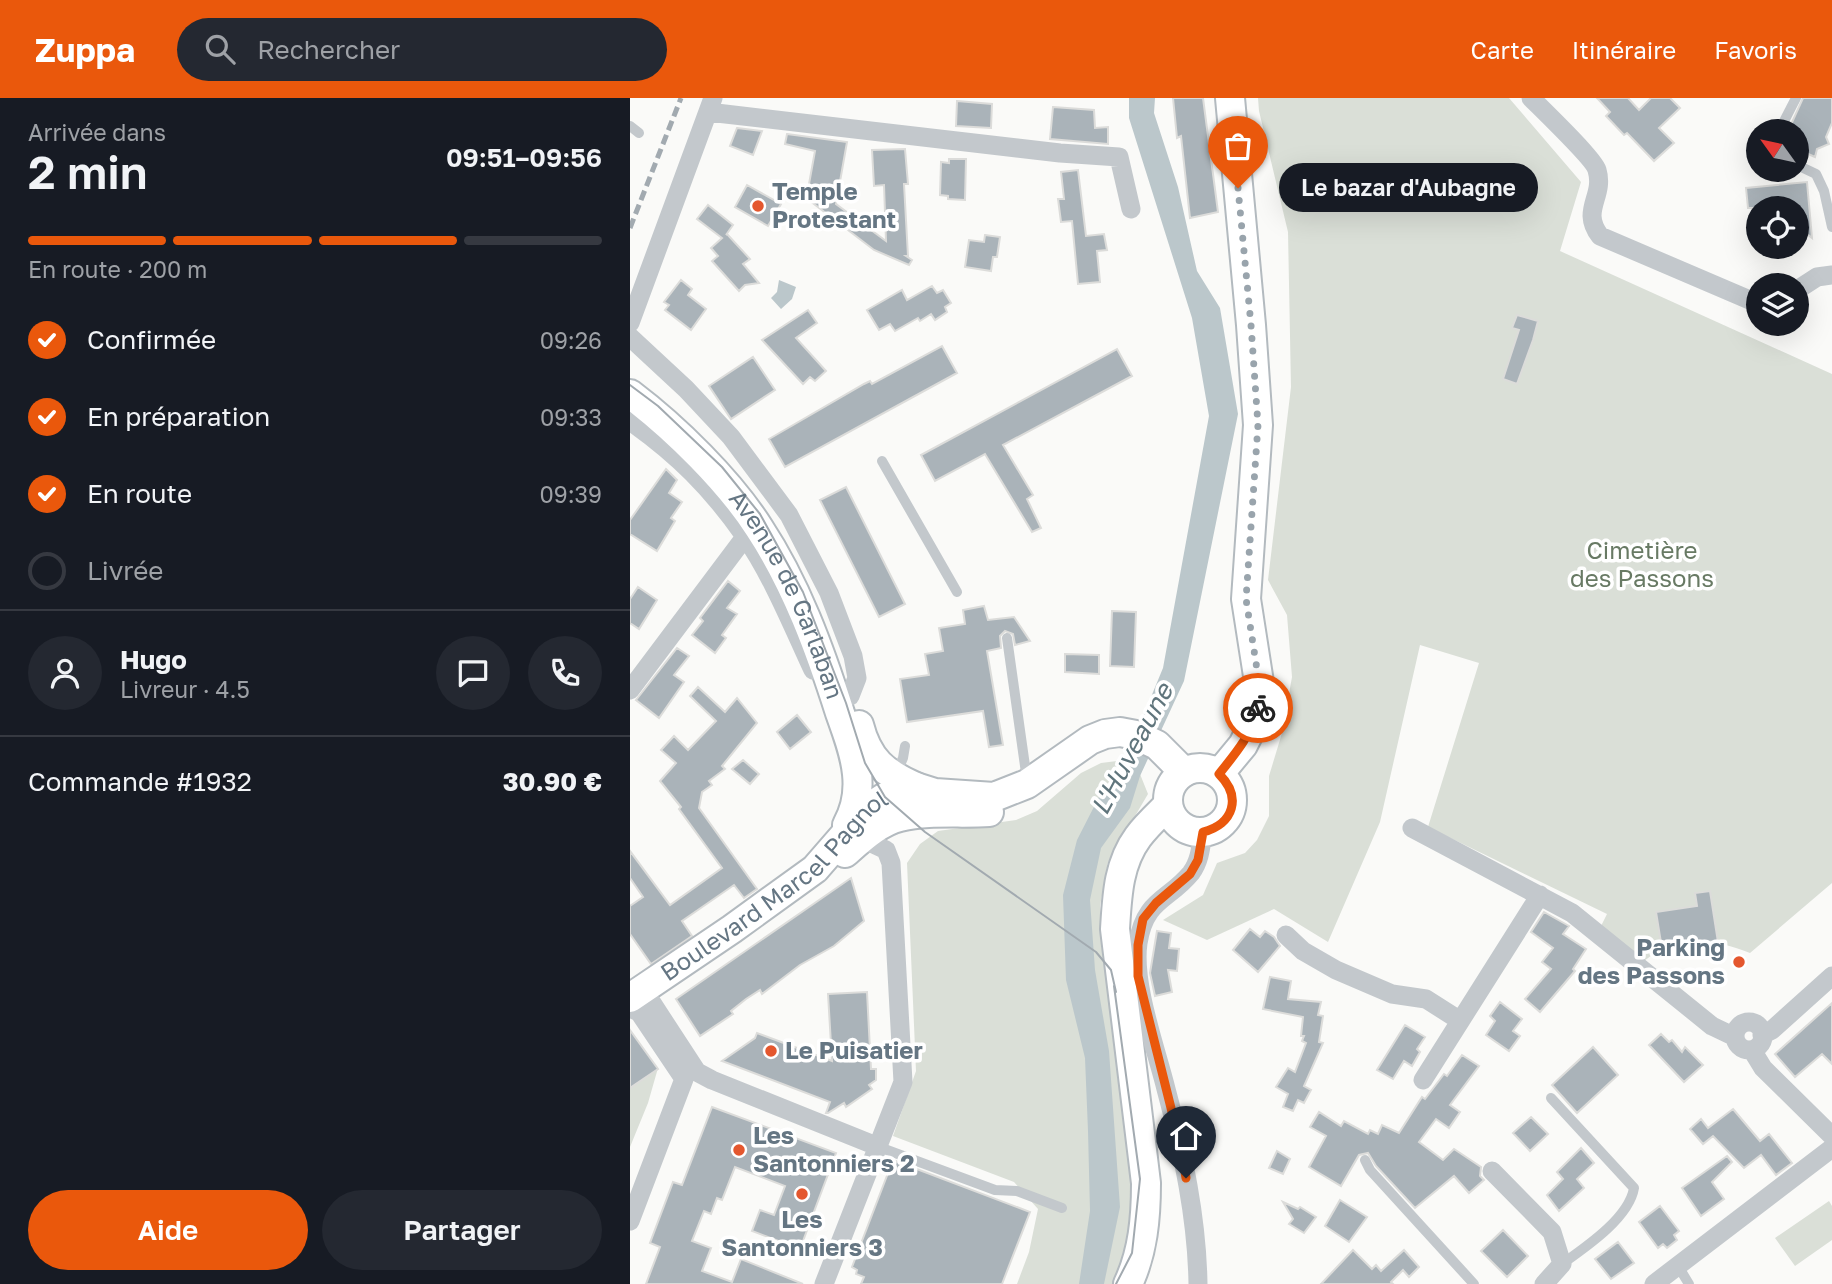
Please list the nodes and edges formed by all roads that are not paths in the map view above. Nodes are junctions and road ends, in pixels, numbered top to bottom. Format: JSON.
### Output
{"nodes":[{"id":1,"x":1230,"y":98,"type":"edge"},
{"id":2,"x":1531,"y":98,"type":"edge"},
{"id":3,"x":1796,"y":98,"type":"edge"},
{"id":4,"x":710,"y":105,"type":"edge"},
{"id":5,"x":1785,"y":119,"type":"edge"},
{"id":6,"x":1810,"y":171,"type":"edge"},
{"id":7,"x":1132,"y":209,"type":"dead end"},
{"id":8,"x":1832,"y":227,"type":"edge"},
{"id":9,"x":1832,"y":275,"type":"edge"},
{"id":10,"x":1809,"y":282,"type":"edge"},
{"id":11,"x":1746,"y":298,"type":"edge"},
{"id":12,"x":630,"y":323,"type":"edge"},
{"id":13,"x":630,"y":337,"type":"edge"},
{"id":14,"x":630,"y":377,"type":"edge"},
{"id":15,"x":630,"y":394,"type":"edge"},
{"id":16,"x":630,"y":421,"type":"edge"},
{"id":17,"x":882,"y":461,"type":"dead end"},
{"id":18,"x":746,"y":537,"type":"junction"},
{"id":19,"x":957,"y":592,"type":"dead end"},
{"id":20,"x":1007,"y":638,"type":"dead end"},
{"id":21,"x":630,"y":690,"type":"edge"},
{"id":22,"x":850,"y":696,"type":"junction"},
{"id":23,"x":1106,"y":741,"type":"junction"},
{"id":24,"x":905,"y":746,"type":"dead end"},
{"id":25,"x":1219,"y":774,"type":"junction"},
{"id":26,"x":1168,"y":776,"type":"junction"},
{"id":27,"x":1027,"y":784,"type":"junction"},
{"id":28,"x":882,"y":807,"type":"junction"},
{"id":29,"x":1412,"y":828,"type":"dead end"},
{"id":30,"x":1203,"y":832,"type":"junction"},
{"id":31,"x":1540,"y":895,"type":"junction"},
{"id":32,"x":1286,"y":935,"type":"dead end"},
{"id":33,"x":1832,"y":976,"type":"edge"},
{"id":34,"x":635,"y":1006,"type":"edge"},
{"id":35,"x":1459,"y":1020,"type":"junction"},
{"id":36,"x":1757,"y":1042,"type":"junction"},
{"id":37,"x":691,"y":1075,"type":"junction"},
{"id":38,"x":1423,"y":1080,"type":"dead end"},
{"id":39,"x":1551,"y":1098,"type":"dead end"},
{"id":40,"x":1832,"y":1136,"type":"edge"},
{"id":41,"x":879,"y":1147,"type":"junction"},
{"id":42,"x":1832,"y":1148,"type":"edge"},
{"id":43,"x":1366,"y":1160,"type":"dead end"},
{"id":44,"x":1492,"y":1171,"type":"dead end"},
{"id":45,"x":1062,"y":1208,"type":"dead end"},
{"id":46,"x":630,"y":1222,"type":"edge"},
{"id":47,"x":1562,"y":1264,"type":"junction"},
{"id":48,"x":1678,"y":1266,"type":"junction"},
{"id":49,"x":824,"y":1284,"type":"edge"},
{"id":50,"x":1128,"y":1284,"type":"edge"},
{"id":51,"x":1198,"y":1284,"type":"edge"},
{"id":52,"x":1474,"y":1284,"type":"edge"},
{"id":53,"x":1544,"y":1284,"type":"edge"},
{"id":54,"x":1654,"y":1284,"type":"edge"},
{"id":55,"x":1689,"y":1284,"type":"edge"}],
"edges":[{"from":1,"to":25,"type":"main road"},
{"from":2,"to":11,"type":"street"},
{"from":3,"to":5,"type":"lane"},
{"from":4,"to":7,"type":"street"},
{"from":4,"to":12,"type":"street"},
{"from":6,"to":8,"type":"lane"},
{"from":9,"to":10,"type":"street"},
{"from":13,"to":22,"type":"street"},
{"from":14,"to":22,"type":"main road","name":"Avenue de Garlaban"},
{"from":15,"to":28,"type":"main road","name":"Avenue de Garlaban"},
{"from":16,"to":18,"type":"street"},
{"from":17,"to":19,"type":"lane"},
{"from":18,"to":21,"type":"street"},
{"from":18,"to":28,"type":"street"},
{"from":20,"to":27,"type":"lane"},
{"from":22,"to":28,"type":"main road","name":"Avenue de Garlaban"},
{"from":23,"to":26,"type":"main road"},
{"from":23,"to":27,"type":"main road"},
{"from":23,"to":28,"type":"main road"},
{"from":24,"to":28,"type":"lane"},
{"from":25,"to":26,"type":"main road"},
{"from":25,"to":30,"type":"main road"},
{"from":26,"to":30,"type":"main road"},
{"from":26,"to":50,"type":"main road"},
{"from":27,"to":28,"type":"main road"},
{"from":28,"to":34,"type":"main road","name":"Boulevard Marcel Pagnol"},
{"from":28,"to":41,"type":"street"},
{"from":29,"to":31,"type":"street"},
{"from":30,"to":51,"type":"street"},
{"from":31,"to":35,"type":"street"},
{"from":31,"to":36,"type":"street"},
{"from":32,"to":35,"type":"street"},
{"from":33,"to":36,"type":"street"},
{"from":34,"to":37,"type":"street"},
{"from":35,"to":38,"type":"street"},
{"from":36,"to":40,"type":"street"},
{"from":37,"to":41,"type":"street"},
{"from":37,"to":46,"type":"street"},
{"from":39,"to":47,"type":"lane"},
{"from":41,"to":45,"type":"lane"},
{"from":41,"to":49,"type":"street"},
{"from":42,"to":48,"type":"street"},
{"from":43,"to":52,"type":"lane"},
{"from":44,"to":47,"type":"street"},
{"from":47,"to":53,"type":"street"},
{"from":48,"to":54,"type":"street"},
{"from":48,"to":55,"type":"lane"}]}
